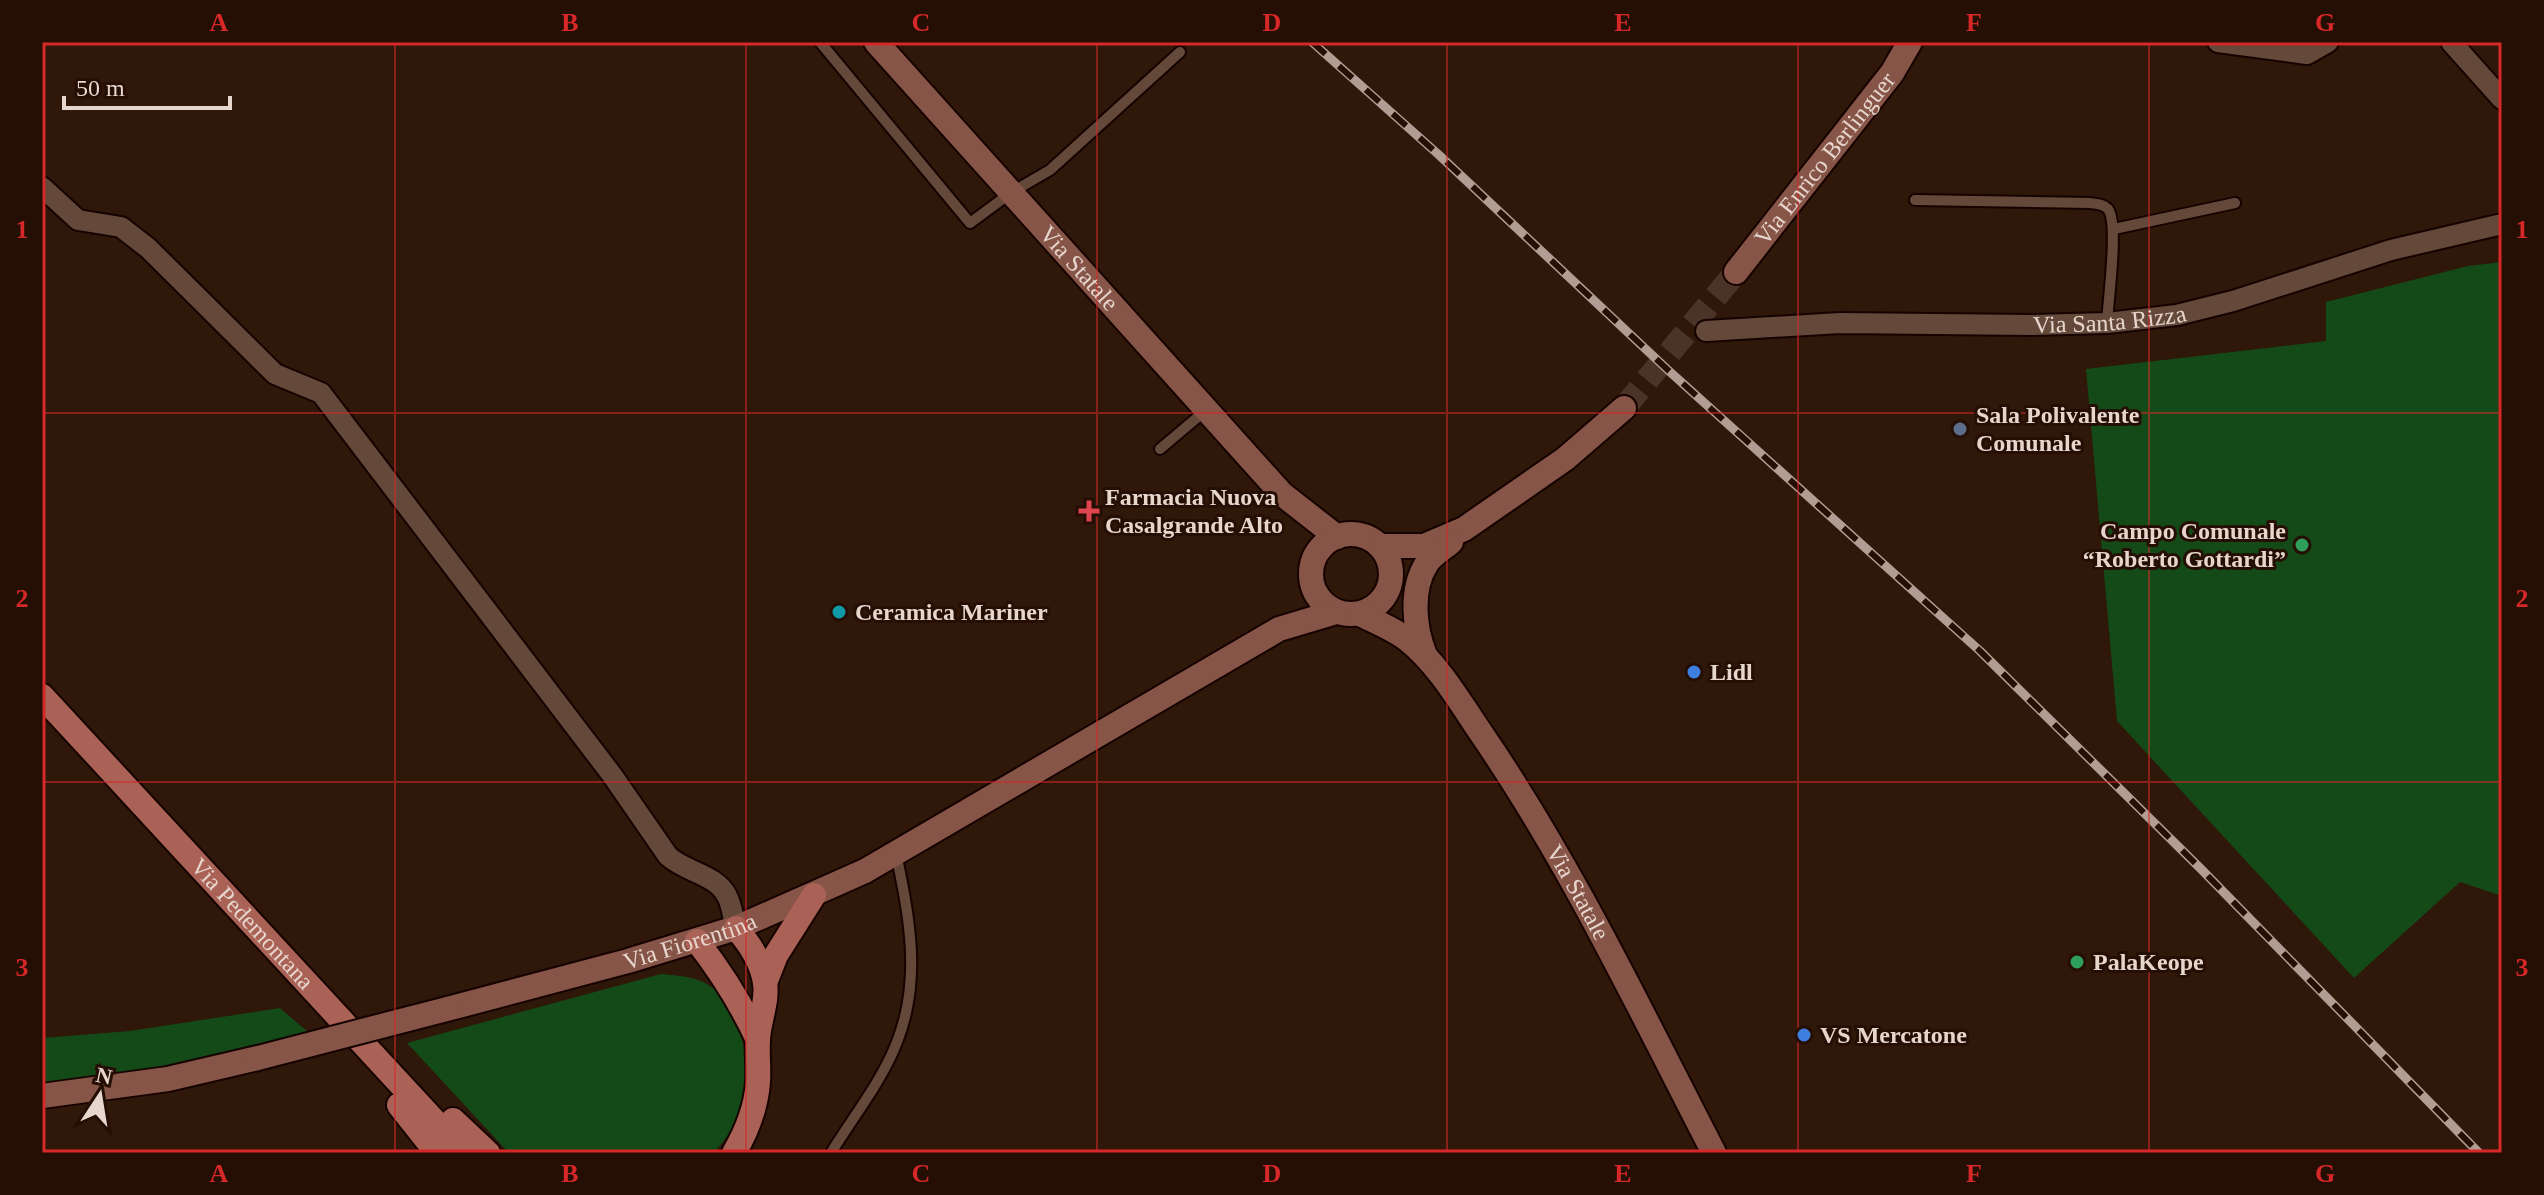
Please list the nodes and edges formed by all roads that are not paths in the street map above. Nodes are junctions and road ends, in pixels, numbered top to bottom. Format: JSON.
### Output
{"nodes":[{"id":1,"x":820,"y":42,"type":"edge"},
{"id":2,"x":876,"y":42,"type":"edge"},
{"id":3,"x":1910,"y":42,"type":"edge"},
{"id":4,"x":2218,"y":42,"type":"edge"},
{"id":5,"x":2328,"y":42,"type":"edge"},
{"id":6,"x":2451,"y":42,"type":"edge"},
{"id":7,"x":1180,"y":52,"type":"dead end"},
{"id":8,"x":2502,"y":99,"type":"edge"},
{"id":9,"x":42,"y":187,"type":"edge"},
{"id":10,"x":1012,"y":192,"type":"junction"},
{"id":11,"x":1915,"y":200,"type":"dead end"},
{"id":12,"x":2235,"y":203,"type":"dead end"},
{"id":13,"x":2502,"y":224,"type":"edge"},
{"id":14,"x":2114,"y":229,"type":"junction"},
{"id":15,"x":1736,"y":272,"type":"tunnel mouth"},
{"id":16,"x":2107,"y":323,"type":"junction"},
{"id":17,"x":1706,"y":331,"type":"dead end"},
{"id":18,"x":1624,"y":408,"type":"tunnel mouth"},
{"id":19,"x":1207,"y":409,"type":"junction"},
{"id":20,"x":1160,"y":449,"type":"dead end"},
{"id":21,"x":1282,"y":494,"type":"junction"},
{"id":22,"x":1464,"y":529,"type":"junction"},
{"id":23,"x":1337,"y":537,"type":"junction"},
{"id":24,"x":1380,"y":546,"type":"junction"},
{"id":25,"x":1430,"y":559,"type":"junction"},
{"id":26,"x":1312,"y":568,"type":"junction"},
{"id":27,"x":1390,"y":584,"type":"junction"},
{"id":28,"x":1348,"y":613,"type":"junction"},
{"id":29,"x":1279,"y":629,"type":"junction"},
{"id":30,"x":1422,"y":655,"type":"junction"},
{"id":31,"x":42,"y":696,"type":"edge"},
{"id":32,"x":896,"y":853,"type":"junction"},
{"id":33,"x":814,"y":895,"type":"junction"},
{"id":34,"x":736,"y":928,"type":"junction"},
{"id":35,"x":697,"y":941,"type":"junction"},
{"id":36,"x":278,"y":953,"type":"junction"},
{"id":37,"x":765,"y":983,"type":"junction"},
{"id":38,"x":758,"y":1040,"type":"junction"},
{"id":39,"x":42,"y":1096,"type":"edge"},
{"id":40,"x":437,"y":1153,"type":"edge"},
{"id":41,"x":464,"y":1153,"type":"edge"},
{"id":42,"x":488,"y":1153,"type":"edge"},
{"id":43,"x":734,"y":1153,"type":"edge"},
{"id":44,"x":831,"y":1153,"type":"edge"},
{"id":45,"x":1714,"y":1153,"type":"edge"}],
"edges":[{"from":1,"to":10,"type":"lane"},
{"from":2,"to":10,"type":"street","name":"Via Statale"},
{"from":3,"to":15,"type":"street","name":"Via Enrico Berlinguer"},
{"from":4,"to":5,"type":"street"},
{"from":6,"to":8,"type":"street"},
{"from":7,"to":10,"type":"lane"},
{"from":9,"to":34,"type":"street"},
{"from":10,"to":19,"type":"street","name":"Via Statale"},
{"from":11,"to":14,"type":"lane"},
{"from":12,"to":14,"type":"lane"},
{"from":13,"to":16,"type":"street","name":"Via Santa Rizza"},
{"from":14,"to":16,"type":"lane"},
{"from":16,"to":17,"type":"street","name":"Via Santa Rizza"},
{"from":18,"to":22,"type":"street"},
{"from":19,"to":20,"type":"lane"},
{"from":19,"to":21,"type":"street","name":"Via Statale"},
{"from":21,"to":23,"type":"street","name":"Via Statale"},
{"from":21,"to":26,"type":"street","name":"Via Statale"},
{"from":22,"to":24,"type":"street"},
{"from":22,"to":25,"type":"street"},
{"from":23,"to":24,"type":"street","name":"Via Statale"},
{"from":23,"to":26,"type":"street"},
{"from":24,"to":27,"type":"street","name":"Via Statale"},
{"from":25,"to":27,"type":"street"},
{"from":25,"to":30,"type":"street"},
{"from":26,"to":28,"type":"street","name":"Via Statale"},
{"from":26,"to":29,"type":"street","name":"Via Fiorentina"},
{"from":27,"to":28,"type":"street"},
{"from":27,"to":30,"type":"street","name":"Via Statale"},
{"from":28,"to":29,"type":"street","name":"Via Fiorentina"},
{"from":28,"to":30,"type":"street","name":"Via Statale"},
{"from":29,"to":32,"type":"street","name":"Via Fiorentina"},
{"from":30,"to":45,"type":"street","name":"Via Statale"},
{"from":31,"to":36,"type":"main road","name":"Via Pedemontana"},
{"from":32,"to":33,"type":"street","name":"Via Fiorentina"},
{"from":32,"to":44,"type":"lane"},
{"from":33,"to":34,"type":"street","name":"Via Fiorentina"},
{"from":33,"to":37,"type":"main road"},
{"from":34,"to":35,"type":"street","name":"Via Fiorentina"},
{"from":34,"to":37,"type":"main road"},
{"from":35,"to":38,"type":"main road"},
{"from":35,"to":39,"type":"street","name":"Via Fiorentina","bridge":true},
{"from":36,"to":40,"type":"main road"},
{"from":36,"to":41,"type":"main road","name":"Via Pedemontana"},
{"from":36,"to":42,"type":"main road"},
{"from":37,"to":38,"type":"main road"},
{"from":38,"to":43,"type":"main road"}]}
